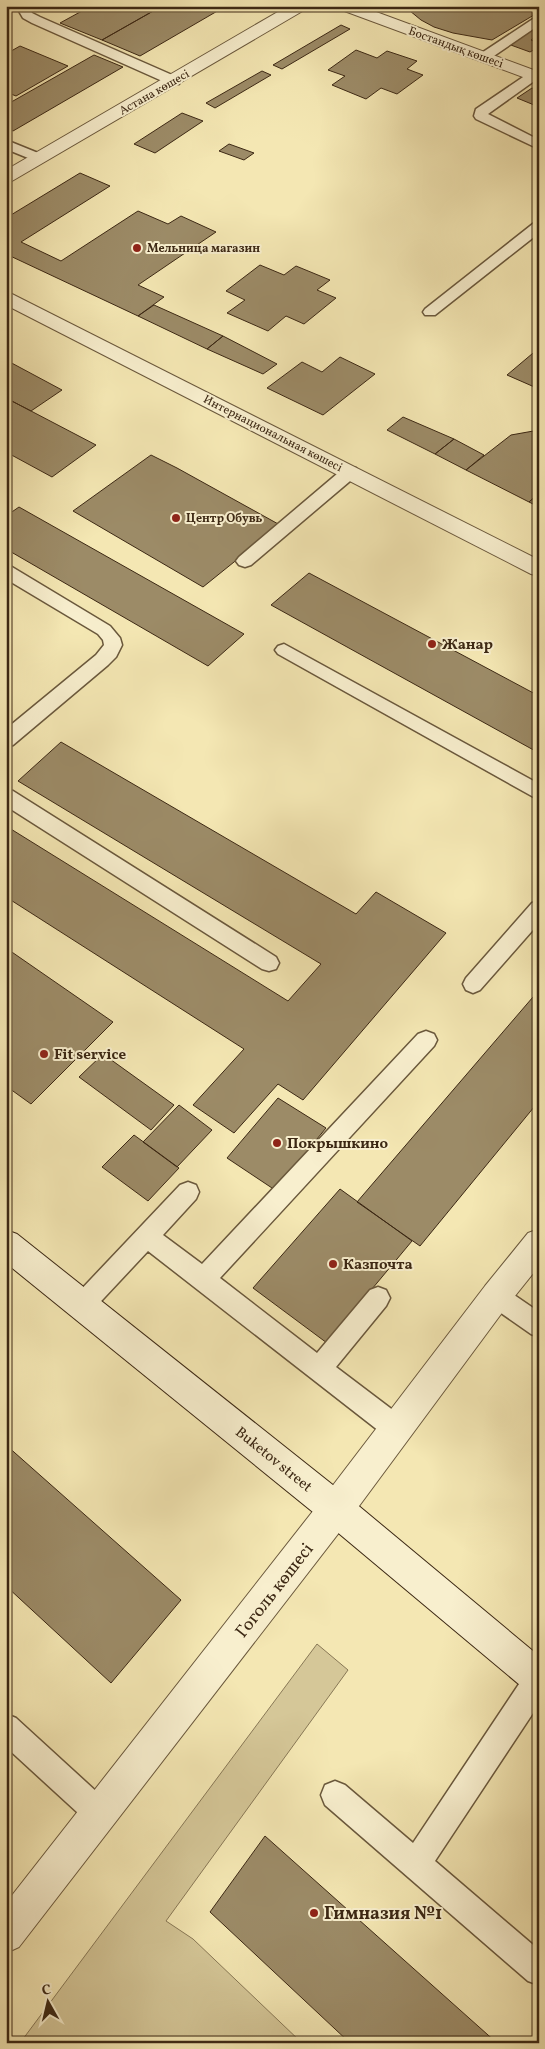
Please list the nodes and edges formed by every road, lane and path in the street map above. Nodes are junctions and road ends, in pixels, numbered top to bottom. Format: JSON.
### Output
{"nodes":[{"id":1,"x":22,"y":6,"type":"edge"},
{"id":2,"x":300,"y":6,"type":"edge"},
{"id":3,"x":345,"y":6,"type":"edge"},
{"id":4,"x":539,"y":19,"type":"edge"},
{"id":5,"x":484,"y":57,"type":"junction"},
{"id":6,"x":536,"y":77,"type":"edge"},
{"id":7,"x":174,"y":81,"type":"junction"},
{"id":8,"x":6,"y":144,"type":"edge"},
{"id":9,"x":539,"y":144,"type":"edge"},
{"id":10,"x":38,"y":158,"type":"junction"},
{"id":11,"x":6,"y":177,"type":"edge"},
{"id":12,"x":539,"y":226,"type":"edge"},
{"id":13,"x":6,"y":297,"type":"edge"},
{"id":14,"x":430,"y":312,"type":"dead end"},
{"id":15,"x":350,"y":472,"type":"junction"},
{"id":16,"x":245,"y":561,"type":"dead end"},
{"id":17,"x":539,"y":568,"type":"edge"},
{"id":18,"x":6,"y":570,"type":"edge"},
{"id":19,"x":284,"y":650,"type":"dead end"},
{"id":20,"x":6,"y":740,"type":"edge"},
{"id":21,"x":539,"y":793,"type":"edge"},
{"id":22,"x":6,"y":796,"type":"edge"},
{"id":23,"x":539,"y":909,"type":"edge"},
{"id":24,"x":269,"y":963,"type":"dead end"},
{"id":25,"x":473,"y":984,"type":"dead end"},
{"id":26,"x":426,"y":1040,"type":"dead end"},
{"id":27,"x":188,"y":1192,"type":"dead end"},
{"id":28,"x":147,"y":1236,"type":"junction"},
{"id":29,"x":539,"y":1243,"type":"edge"},
{"id":30,"x":6,"y":1244,"type":"edge"},
{"id":31,"x":203,"y":1279,"type":"junction"},
{"id":32,"x":496,"y":1296,"type":"junction"},
{"id":33,"x":378,"y":1298,"type":"dead end"},
{"id":34,"x":82,"y":1305,"type":"junction"},
{"id":35,"x":539,"y":1326,"type":"edge"},
{"id":36,"x":319,"y":1369,"type":"junction"},
{"id":37,"x":397,"y":1429,"type":"junction"},
{"id":38,"x":336,"y":1510,"type":"junction"},
{"id":39,"x":539,"y":1679,"type":"edge"},
{"id":40,"x":6,"y":1728,"type":"edge"},
{"id":41,"x":335,"y":1796,"type":"dead end"},
{"id":42,"x":100,"y":1814,"type":"junction"},
{"id":43,"x":416,"y":1864,"type":"junction"},
{"id":44,"x":6,"y":1934,"type":"edge"},
{"id":45,"x":539,"y":1970,"type":"edge"}],
"edges":[{"from":1,"to":7,"type":"lane"},
{"from":2,"to":7,"type":"street","name":"Астана көшесі"},
{"from":3,"to":5,"type":"street","name":"Бостандық көшесі"},
{"from":4,"to":5,"type":"lane"},
{"from":5,"to":6,"type":"street","name":"Бостандық көшесі"},
{"from":6,"to":9,"type":"lane"},
{"from":7,"to":10,"type":"street","name":"Астана көшесі"},
{"from":8,"to":10,"type":"lane"},
{"from":10,"to":11,"type":"street","name":"Астана көшесі"},
{"from":12,"to":14,"type":"lane"},
{"from":13,"to":15,"type":"street","name":"Интернациональная көшесі"},
{"from":15,"to":16,"type":"lane"},
{"from":15,"to":17,"type":"street","name":"Интернациональная көшесі"},
{"from":18,"to":20,"type":"lane"},
{"from":19,"to":21,"type":"lane"},
{"from":22,"to":24,"type":"lane"},
{"from":23,"to":25,"type":"lane"},
{"from":26,"to":31,"type":"lane"},
{"from":27,"to":28,"type":"lane"},
{"from":28,"to":31,"type":"lane"},
{"from":28,"to":34,"type":"lane"},
{"from":29,"to":32,"type":"street","name":"Гоголь көшесі"},
{"from":30,"to":34,"type":"street","name":"Buketov street"},
{"from":31,"to":36,"type":"lane"},
{"from":32,"to":35,"type":"lane"},
{"from":32,"to":37,"type":"street","name":"Гоголь көшесі"},
{"from":33,"to":36,"type":"lane"},
{"from":34,"to":38,"type":"street","name":"Buketov street"},
{"from":36,"to":37,"type":"lane"},
{"from":37,"to":38,"type":"street","name":"Гоголь көшесі"},
{"from":38,"to":39,"type":"street","name":"Buketov street"},
{"from":38,"to":42,"type":"street","name":"Гоголь көшесі"},
{"from":39,"to":43,"type":"lane"},
{"from":40,"to":42,"type":"lane"},
{"from":41,"to":43,"type":"lane"},
{"from":42,"to":44,"type":"street","name":"Гоголь көшесі"},
{"from":43,"to":45,"type":"lane"}]}
